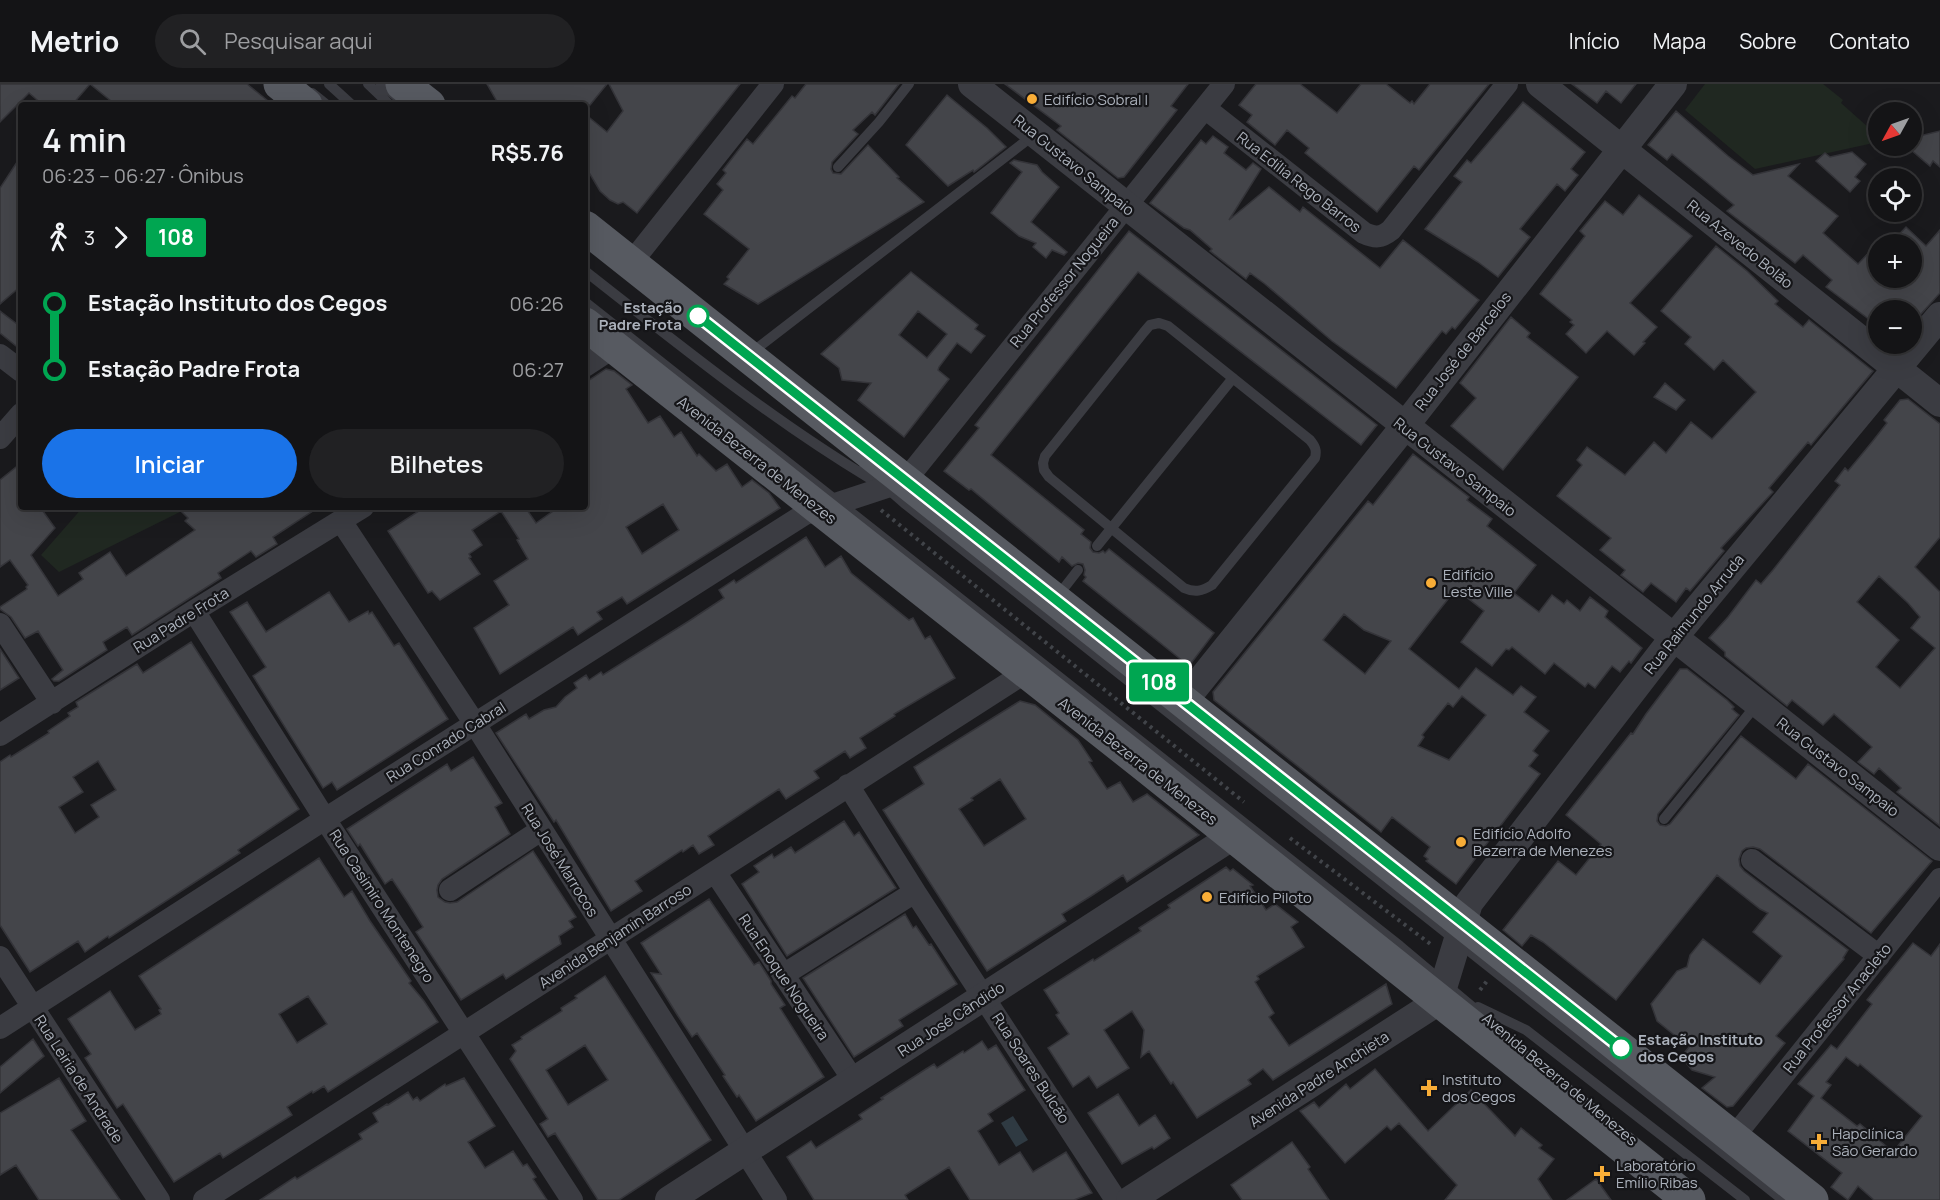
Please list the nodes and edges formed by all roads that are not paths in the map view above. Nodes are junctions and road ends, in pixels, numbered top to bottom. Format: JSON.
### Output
{"nodes":[{"id":1,"x":329,"y":84,"type":"edge"},
{"id":2,"x":368,"y":84,"type":"edge"},
{"id":3,"x":381,"y":84,"type":"edge"},
{"id":4,"x":402,"y":84,"type":"edge"},
{"id":5,"x":773,"y":84,"type":"edge"},
{"id":6,"x":909,"y":84,"type":"edge"},
{"id":7,"x":972,"y":84,"type":"edge"},
{"id":8,"x":1224,"y":84,"type":"edge"},
{"id":9,"x":1507,"y":84,"type":"edge"},
{"id":10,"x":1540,"y":84,"type":"edge"},
{"id":11,"x":1673,"y":84,"type":"edge"},
{"id":12,"x":294,"y":95,"type":"edge"},
{"id":13,"x":317,"y":102,"type":"edge"},
{"id":14,"x":349,"y":102,"type":"edge"},
{"id":15,"x":387,"y":102,"type":"edge"},
{"id":16,"x":404,"y":102,"type":"edge"},
{"id":17,"x":425,"y":102,"type":"edge"},
{"id":18,"x":1204,"y":108,"type":"junction"},
{"id":19,"x":1036,"y":134,"type":"junction"},
{"id":20,"x":1622,"y":149,"type":"junction"},
{"id":21,"x":838,"y":166,"type":"dead end"},
{"id":22,"x":1125,"y":206,"type":"junction"},
{"id":23,"x":588,"y":230,"type":"edge"},
{"id":24,"x":631,"y":263,"type":"junction"},
{"id":25,"x":588,"y":273,"type":"edge"},
{"id":26,"x":588,"y":304,"type":"edge"},
{"id":27,"x":1940,"y":316,"type":"edge"},
{"id":28,"x":588,"y":326,"type":"edge"},
{"id":29,"x":614,"y":347,"type":"junction"},
{"id":30,"x":0,"y":355,"type":"edge"},
{"id":31,"x":748,"y":355,"type":"junction"},
{"id":32,"x":588,"y":364,"type":"edge"},
{"id":33,"x":18,"y":369,"type":"edge"},
{"id":34,"x":1896,"y":369,"type":"junction"},
{"id":35,"x":1233,"y":378,"type":"junction"},
{"id":36,"x":1940,"y":403,"type":"edge"},
{"id":37,"x":18,"y":417,"type":"edge"},
{"id":38,"x":1404,"y":427,"type":"junction"},
{"id":39,"x":0,"y":438,"type":"edge"},
{"id":40,"x":843,"y":448,"type":"dead end"},
{"id":41,"x":895,"y":484,"type":"junction"},
{"id":42,"x":830,"y":506,"type":"junction"},
{"id":43,"x":358,"y":510,"type":"edge"},
{"id":44,"x":341,"y":521,"type":"junction"},
{"id":45,"x":1112,"y":529,"type":"junction"},
{"id":46,"x":1097,"y":546,"type":"dead end"},
{"id":47,"x":1078,"y":570,"type":"dead end"},
{"id":48,"x":1055,"y":599,"type":"junction"},
{"id":49,"x":194,"y":611,"type":"junction"},
{"id":50,"x":0,"y":624,"type":"edge"},
{"id":51,"x":1674,"y":637,"type":"junction"},
{"id":52,"x":1026,"y":672,"type":"junction"},
{"id":53,"x":1184,"y":701,"type":"junction"},
{"id":54,"x":52,"y":703,"type":"junction"},
{"id":55,"x":1757,"y":704,"type":"junction"},
{"id":56,"x":475,"y":724,"type":"junction"},
{"id":57,"x":0,"y":735,"type":"edge"},
{"id":58,"x":848,"y":785,"type":"junction"},
{"id":59,"x":325,"y":819,"type":"junction"},
{"id":60,"x":1664,"y":819,"type":"dead end"},
{"id":61,"x":541,"y":830,"type":"junction"},
{"id":62,"x":1233,"y":836,"type":"junction"},
{"id":63,"x":1940,"y":848,"type":"edge"},
{"id":64,"x":1752,"y":860,"type":"dead end"},
{"id":65,"x":715,"y":872,"type":"junction"},
{"id":66,"x":1940,"y":879,"type":"edge"},
{"id":67,"x":450,"y":890,"type":"dead end"},
{"id":68,"x":915,"y":892,"type":"junction"},
{"id":69,"x":1460,"y":933,"type":"junction"},
{"id":70,"x":610,"y":940,"type":"junction"},
{"id":71,"x":1879,"y":956,"type":"junction"},
{"id":72,"x":0,"y":957,"type":"edge"},
{"id":73,"x":783,"y":975,"type":"junction"},
{"id":74,"x":1451,"y":995,"type":"junction"},
{"id":75,"x":985,"y":997,"type":"junction"},
{"id":76,"x":32,"y":1007,"type":"junction"},
{"id":77,"x":0,"y":1028,"type":"edge"},
{"id":78,"x":1499,"y":1030,"type":"dead end"},
{"id":79,"x":465,"y":1033,"type":"junction"},
{"id":80,"x":854,"y":1082,"type":"junction"},
{"id":81,"x":1733,"y":1138,"type":"junction"},
{"id":82,"x":744,"y":1152,"type":"junction"},
{"id":83,"x":1662,"y":1164,"type":"dead end"},
{"id":84,"x":1694,"y":1196,"type":"edge"},
{"id":85,"x":159,"y":1200,"type":"edge"},
{"id":86,"x":204,"y":1200,"type":"edge"},
{"id":87,"x":572,"y":1200,"type":"edge"},
{"id":88,"x":669,"y":1200,"type":"edge"},
{"id":89,"x":776,"y":1200,"type":"edge"},
{"id":90,"x":1116,"y":1200,"type":"edge"},
{"id":91,"x":1130,"y":1200,"type":"edge"},
{"id":92,"x":1744,"y":1200,"type":"edge"},
{"id":93,"x":1783,"y":1200,"type":"edge"},
{"id":94,"x":1812,"y":1200,"type":"edge"}],
"edges":[{"from":1,"to":14,"type":"lane"},
{"from":2,"to":15,"type":"lane"},
{"from":3,"to":16,"type":"lane"},
{"from":4,"to":17,"type":"main road"},
{"from":5,"to":24,"type":"street"},
{"from":6,"to":21,"type":"lane"},
{"from":7,"to":19,"type":"street","name":"Rua Gustavo Sampaio"},
{"from":8,"to":18,"type":"street","name":"Rua Professor Nogueira"},
{"from":9,"to":18,"type":"street","name":"Rua Edília Rego Barros"},
{"from":10,"to":20,"type":"street","name":"Rua Azevedo Bolão"},
{"from":11,"to":20,"type":"street","name":"Rua José de Barcelos"},
{"from":12,"to":13,"type":"lane"},
{"from":18,"to":22,"type":"street","name":"Rua Professor Nogueira"},
{"from":19,"to":22,"type":"street","name":"Rua Gustavo Sampaio"},
{"from":19,"to":31,"type":"lane"},
{"from":20,"to":34,"type":"street","name":"Rua Azevedo Bolão"},
{"from":20,"to":38,"type":"street","name":"Rua José de Barcelos"},
{"from":22,"to":38,"type":"street","name":"Rua Gustavo Sampaio"},
{"from":22,"to":41,"type":"street","name":"Rua Professor Nogueira"},
{"from":23,"to":24,"type":"main road"},
{"from":24,"to":31,"type":"main road"},
{"from":25,"to":41,"type":"lane"},
{"from":26,"to":42,"type":"lane","name":"Avenida Bezerra de Menezes"},
{"from":27,"to":34,"type":"street","name":"Rua Raimundo Arruda"},
{"from":28,"to":29,"type":"main road","name":"Avenida Bezerra de Menezes"},
{"from":29,"to":32,"type":"street"},
{"from":29,"to":42,"type":"main road","name":"Avenida Bezerra de Menezes"},
{"from":30,"to":33,"type":"street"},
{"from":31,"to":41,"type":"main road"},
{"from":34,"to":36,"type":"street","name":"Rua Azevedo Bolão"},
{"from":34,"to":51,"type":"street","name":"Rua Raimundo Arruda"},
{"from":35,"to":45,"type":"lane"},
{"from":35,"to":45,"type":"lane"},
{"from":35,"to":45,"type":"lane"},
{"from":37,"to":39,"type":"street"},
{"from":38,"to":51,"type":"street","name":"Rua Gustavo Sampaio"},
{"from":38,"to":53,"type":"street","name":"Rua José de Barcelos"},
{"from":40,"to":41,"type":"lane"},
{"from":41,"to":42,"type":"street","name":"Rua Conrado Cabral"},
{"from":41,"to":48,"type":"main road"},
{"from":41,"to":69,"type":"lane"},
{"from":42,"to":52,"type":"main road","name":"Avenida Bezerra de Menezes"},
{"from":42,"to":56,"type":"street","name":"Rua Conrado Cabral"},
{"from":42,"to":74,"type":"lane","name":"Avenida Bezerra de Menezes"},
{"from":43,"to":44,"type":"street","name":"Rua Padre Frota"},
{"from":44,"to":49,"type":"street","name":"Rua Padre Frota"},
{"from":44,"to":56,"type":"street","name":"Rua José Marrocos"},
{"from":45,"to":46,"type":"lane"},
{"from":47,"to":48,"type":"lane"},
{"from":48,"to":53,"type":"main road"},
{"from":49,"to":54,"type":"street","name":"Rua Padre Frota"},
{"from":49,"to":59,"type":"street","name":"Rua Casimiro Montenegro"},
{"from":50,"to":54,"type":"street"},
{"from":51,"to":55,"type":"street","name":"Rua Gustavo Sampaio"},
{"from":51,"to":69,"type":"street","name":"Rua Raimundo Arruda"},
{"from":52,"to":58,"type":"street","name":"Avenida Benjamin Barroso"},
{"from":52,"to":62,"type":"main road","name":"Avenida Bezerra de Menezes"},
{"from":53,"to":69,"type":"main road"},
{"from":54,"to":57,"type":"street","name":"Rua Padre Frota"},
{"from":55,"to":60,"type":"lane"},
{"from":55,"to":63,"type":"street","name":"Rua Gustavo Sampaio"},
{"from":56,"to":59,"type":"street","name":"Rua Conrado Cabral"},
{"from":56,"to":61,"type":"street","name":"Rua José Marrocos"},
{"from":58,"to":65,"type":"street","name":"Avenida Benjamin Barroso"},
{"from":58,"to":68,"type":"street","name":"Rua Soares Bulcão"},
{"from":59,"to":76,"type":"street","name":"Rua Conrado Cabral"},
{"from":59,"to":79,"type":"street","name":"Rua Casimiro Montenegro"},
{"from":61,"to":67,"type":"street"},
{"from":61,"to":70,"type":"street","name":"Rua José Marrocos"},
{"from":62,"to":74,"type":"main road","name":"Avenida Bezerra de Menezes"},
{"from":62,"to":75,"type":"street","name":"Rua José Cândido"},
{"from":64,"to":71,"type":"street"},
{"from":65,"to":70,"type":"street","name":"Avenida Benjamin Barroso"},
{"from":65,"to":73,"type":"street","name":"Rua Enoque Nogueira"},
{"from":66,"to":71,"type":"street","name":"Rua Professor Anacleto"},
{"from":68,"to":73,"type":"street"},
{"from":68,"to":75,"type":"street","name":"Rua Soares Bulcão"},
{"from":69,"to":74,"type":"street"},
{"from":69,"to":81,"type":"main road"},
{"from":69,"to":93,"type":"lane"},
{"from":70,"to":79,"type":"street","name":"Avenida Benjamin Barroso"},
{"from":70,"to":82,"type":"street","name":"Rua José Marrocos"},
{"from":71,"to":81,"type":"street","name":"Rua Professor Anacleto"},
{"from":72,"to":76,"type":"street","name":"Rua Leiria de Andrade"},
{"from":73,"to":80,"type":"street","name":"Rua Enoque Nogueira"},
{"from":74,"to":78,"type":"lane","name":"Avenida Bezerra de Menezes"},
{"from":74,"to":84,"type":"main road","name":"Avenida Bezerra de Menezes"},
{"from":74,"to":91,"type":"street","name":"Avenida Padre Anchieta"},
{"from":74,"to":92,"type":"lane","name":"Avenida Bezerra de Menezes"},
{"from":75,"to":80,"type":"street","name":"Rua José Cândido"},
{"from":75,"to":90,"type":"street","name":"Rua Soares Bulcão"},
{"from":76,"to":77,"type":"street","name":"Rua Conrado Cabral"},
{"from":76,"to":85,"type":"street","name":"Rua Leiria de Andrade"},
{"from":79,"to":86,"type":"street","name":"Avenida Benjamin Barroso"},
{"from":79,"to":87,"type":"street","name":"Rua Casimiro Montenegro"},
{"from":80,"to":82,"type":"street","name":"Rua José Cândido"},
{"from":81,"to":94,"type":"main road"},
{"from":82,"to":88,"type":"street","name":"Rua José Cândido"},
{"from":82,"to":89,"type":"street","name":"Rua José Marrocos"},
{"from":83,"to":84,"type":"lane","name":"Avenida Bezerra de Menezes"}]}
